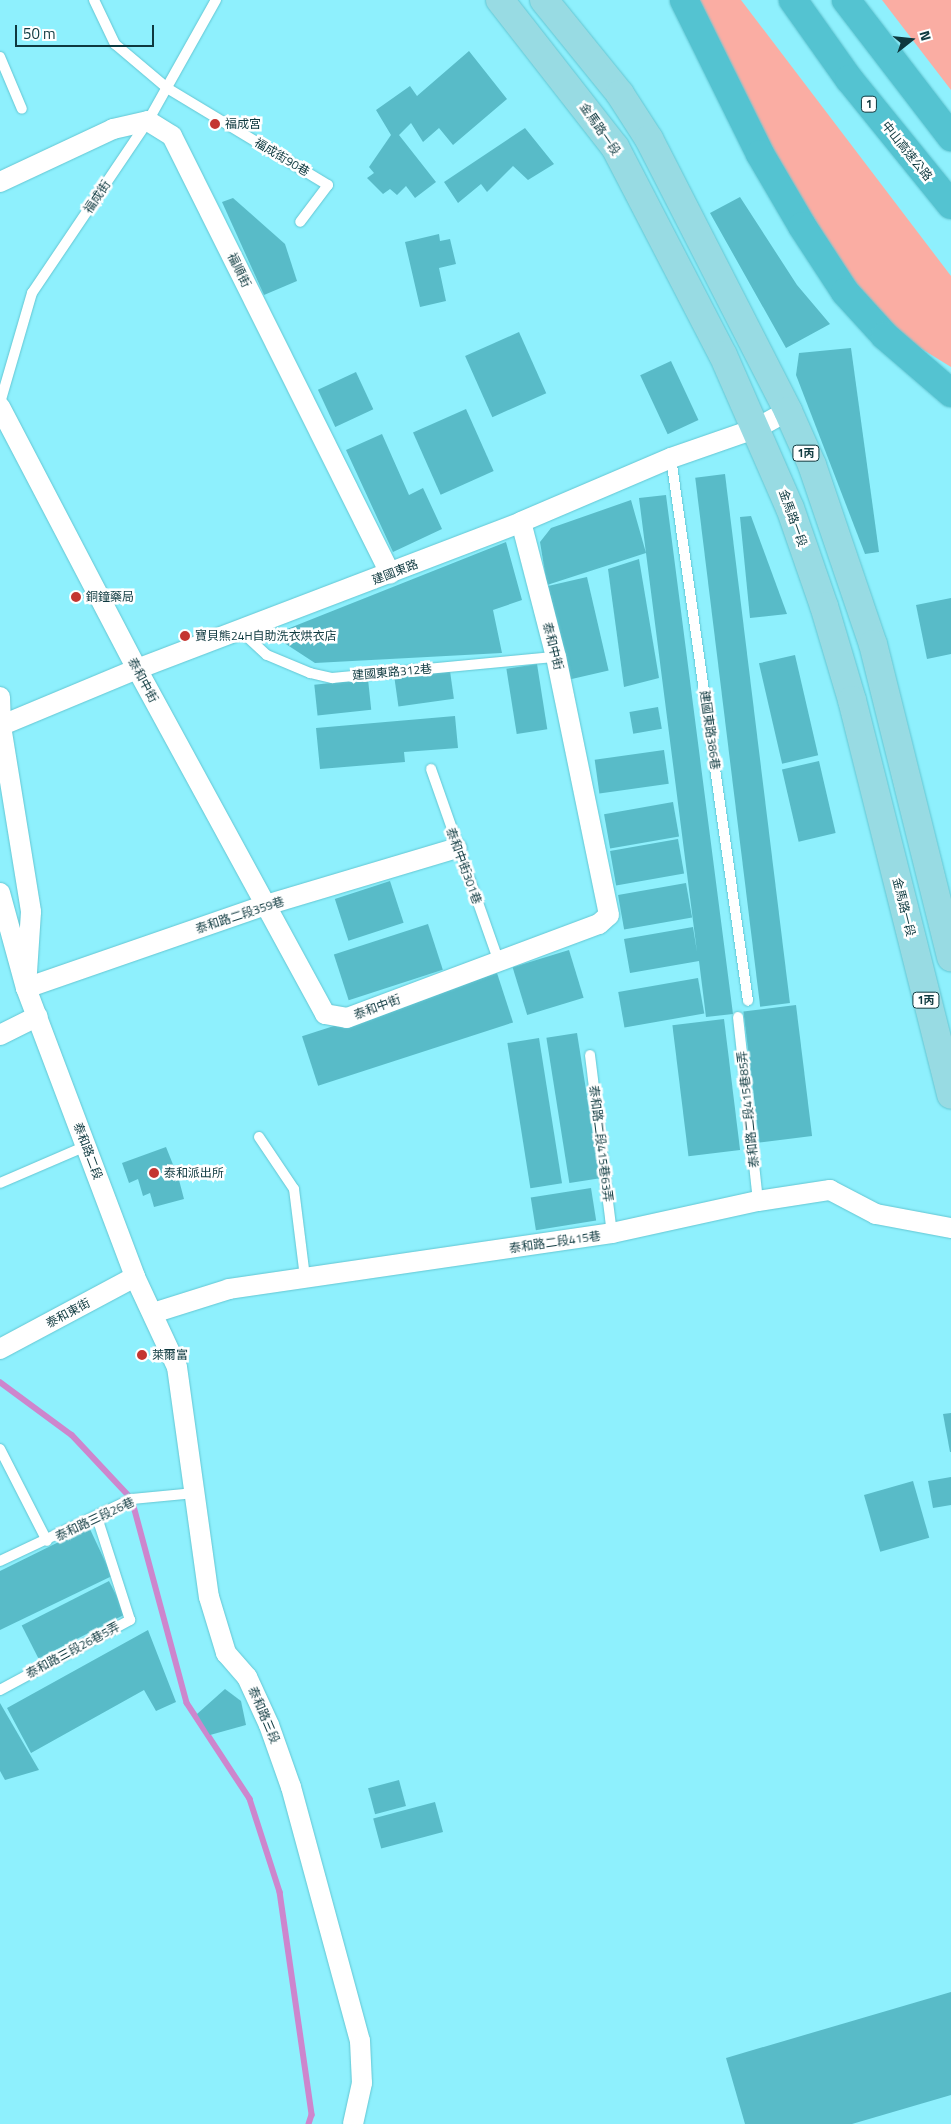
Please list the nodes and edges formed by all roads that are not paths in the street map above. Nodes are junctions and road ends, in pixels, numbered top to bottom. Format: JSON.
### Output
{"nodes":[{"id":1,"x":94,"y":0,"type":"edge"},
{"id":2,"x":216,"y":0,"type":"edge"},
{"id":3,"x":500,"y":0,"type":"edge"},
{"id":4,"x":544,"y":0,"type":"edge"},
{"id":5,"x":684,"y":0,"type":"edge"},
{"id":6,"x":793,"y":0,"type":"edge"},
{"id":7,"x":846,"y":0,"type":"edge"},
{"id":8,"x":0,"y":58,"type":"edge"},
{"id":9,"x":166,"y":88,"type":"junction"},
{"id":10,"x":22,"y":109,"type":"dead end"},
{"id":11,"x":148,"y":121,"type":"junction"},
{"id":12,"x":951,"y":137,"type":"edge"},
{"id":13,"x":0,"y":182,"type":"edge"},
{"id":14,"x":951,"y":205,"type":"edge"},
{"id":15,"x":300,"y":222,"type":"dead end"},
{"id":16,"x":951,"y":392,"type":"edge"},
{"id":17,"x":0,"y":405,"type":"edge"},
{"id":18,"x":788,"y":411,"type":"junction"},
{"id":19,"x":757,"y":428,"type":"junction"},
{"id":20,"x":671,"y":458,"type":"junction"},
{"id":21,"x":521,"y":522,"type":"junction"},
{"id":22,"x":390,"y":574,"type":"junction"},
{"id":23,"x":241,"y":631,"type":"junction"},
{"id":24,"x":556,"y":657,"type":"junction"},
{"id":25,"x":137,"y":669,"type":"junction"},
{"id":26,"x":0,"y":697,"type":"edge"},
{"id":27,"x":1,"y":726,"type":"edge"},
{"id":28,"x":431,"y":769,"type":"dead end"},
{"id":29,"x":457,"y":848,"type":"junction"},
{"id":30,"x":0,"y":893,"type":"edge"},
{"id":31,"x":266,"y":905,"type":"junction"},
{"id":32,"x":951,"y":958,"type":"edge"},
{"id":33,"x":499,"y":962,"type":"junction"},
{"id":34,"x":26,"y":988,"type":"junction"},
{"id":35,"x":748,"y":1001,"type":"dead end"},
{"id":36,"x":38,"y":1016,"type":"junction"},
{"id":37,"x":738,"y":1017,"type":"dead end"},
{"id":38,"x":0,"y":1035,"type":"edge"},
{"id":39,"x":590,"y":1054,"type":"dead end"},
{"id":40,"x":951,"y":1095,"type":"edge"},
{"id":41,"x":259,"y":1137,"type":"dead end"},
{"id":42,"x":86,"y":1146,"type":"junction"},
{"id":43,"x":0,"y":1183,"type":"edge"},
{"id":44,"x":758,"y":1201,"type":"junction"},
{"id":45,"x":951,"y":1228,"type":"edge"},
{"id":46,"x":612,"y":1233,"type":"junction"},
{"id":47,"x":135,"y":1276,"type":"junction"},
{"id":48,"x":305,"y":1277,"type":"junction"},
{"id":49,"x":153,"y":1313,"type":"junction"},
{"id":50,"x":0,"y":1349,"type":"edge"},
{"id":51,"x":0,"y":1449,"type":"edge"},
{"id":52,"x":194,"y":1493,"type":"junction"},
{"id":53,"x":97,"y":1517,"type":"junction"},
{"id":54,"x":47,"y":1541,"type":"junction"},
{"id":55,"x":0,"y":1561,"type":"edge"},
{"id":56,"x":0,"y":1690,"type":"edge"},
{"id":57,"x":353,"y":2124,"type":"edge"}],
"edges":[{"from":1,"to":9,"type":"lane","name":"福成街90巷"},
{"from":2,"to":9,"type":"lane","name":"福成街"},
{"from":3,"to":19,"type":"main road","name":"金馬路一段","number":"1丙"},
{"from":4,"to":18,"type":"main road","number":"1丙"},
{"from":5,"to":16,"type":"highway"},
{"from":6,"to":14,"type":"highway","name":"中山高速公路","number":"1"},
{"from":7,"to":12,"type":"highway"},
{"from":8,"to":10,"type":"lane"},
{"from":9,"to":11,"type":"lane","name":"福成街"},
{"from":9,"to":15,"type":"lane","name":"福成街90巷"},
{"from":11,"to":13,"type":"street"},
{"from":11,"to":17,"type":"lane","name":"福成街"},
{"from":11,"to":22,"type":"street","name":"福順街"},
{"from":17,"to":25,"type":"street","name":"泰和中街"},
{"from":18,"to":19,"type":"street","name":"建國東路"},
{"from":18,"to":32,"type":"main road","number":"1丙"},
{"from":19,"to":20,"type":"street","name":"建國東路"},
{"from":19,"to":40,"type":"main road","name":"金馬路一段","number":"1丙"},
{"from":20,"to":21,"type":"street","name":"建國東路"},
{"from":20,"to":35,"type":"lane","name":"建國東路386巷"},
{"from":21,"to":22,"type":"street","name":"建國東路"},
{"from":21,"to":24,"type":"street","name":"泰和中街"},
{"from":22,"to":23,"type":"street","name":"建國東路"},
{"from":23,"to":24,"type":"lane","name":"建國東路312巷"},
{"from":23,"to":25,"type":"street","name":"建國東路"},
{"from":24,"to":33,"type":"street","name":"泰和中街"},
{"from":25,"to":27,"type":"street","name":"建國東路"},
{"from":25,"to":31,"type":"street","name":"泰和中街"},
{"from":26,"to":27,"type":"street","name":"泰和路二段"},
{"from":27,"to":34,"type":"street","name":"泰和路二段"},
{"from":28,"to":29,"type":"lane","name":"泰和中街301巷"},
{"from":29,"to":31,"type":"street","name":"泰和路二段359巷"},
{"from":29,"to":33,"type":"lane","name":"泰和中街301巷"},
{"from":30,"to":34,"type":"street","name":"泰和路二段"},
{"from":31,"to":33,"type":"street","name":"泰和中街"},
{"from":31,"to":34,"type":"street","name":"泰和路二段359巷"},
{"from":34,"to":36,"type":"street","name":"泰和路二段"},
{"from":36,"to":38,"type":"street"},
{"from":36,"to":42,"type":"street","name":"泰和路二段"},
{"from":37,"to":44,"type":"lane","name":"泰和路二段415巷85弄"},
{"from":39,"to":46,"type":"lane","name":"泰和路二段415巷63弄"},
{"from":41,"to":48,"type":"lane"},
{"from":42,"to":43,"type":"lane"},
{"from":42,"to":47,"type":"street","name":"泰和路二段"},
{"from":44,"to":45,"type":"street","name":"泰和路二段415巷"},
{"from":44,"to":46,"type":"street","name":"泰和路二段415巷"},
{"from":46,"to":48,"type":"street","name":"泰和路二段415巷"},
{"from":47,"to":49,"type":"street","name":"泰和路二段"},
{"from":47,"to":50,"type":"street","name":"泰和東街"},
{"from":48,"to":49,"type":"street","name":"泰和路二段415巷"},
{"from":49,"to":52,"type":"street","name":"泰和路三段"},
{"from":51,"to":54,"type":"lane"},
{"from":52,"to":53,"type":"lane","name":"泰和路三段26巷"},
{"from":52,"to":57,"type":"street","name":"泰和路三段"},
{"from":53,"to":54,"type":"lane","name":"泰和路三段26巷"},
{"from":53,"to":56,"type":"lane","name":"泰和路三段26巷5弄"},
{"from":54,"to":55,"type":"lane","name":"泰和路三段26巷"}]}
